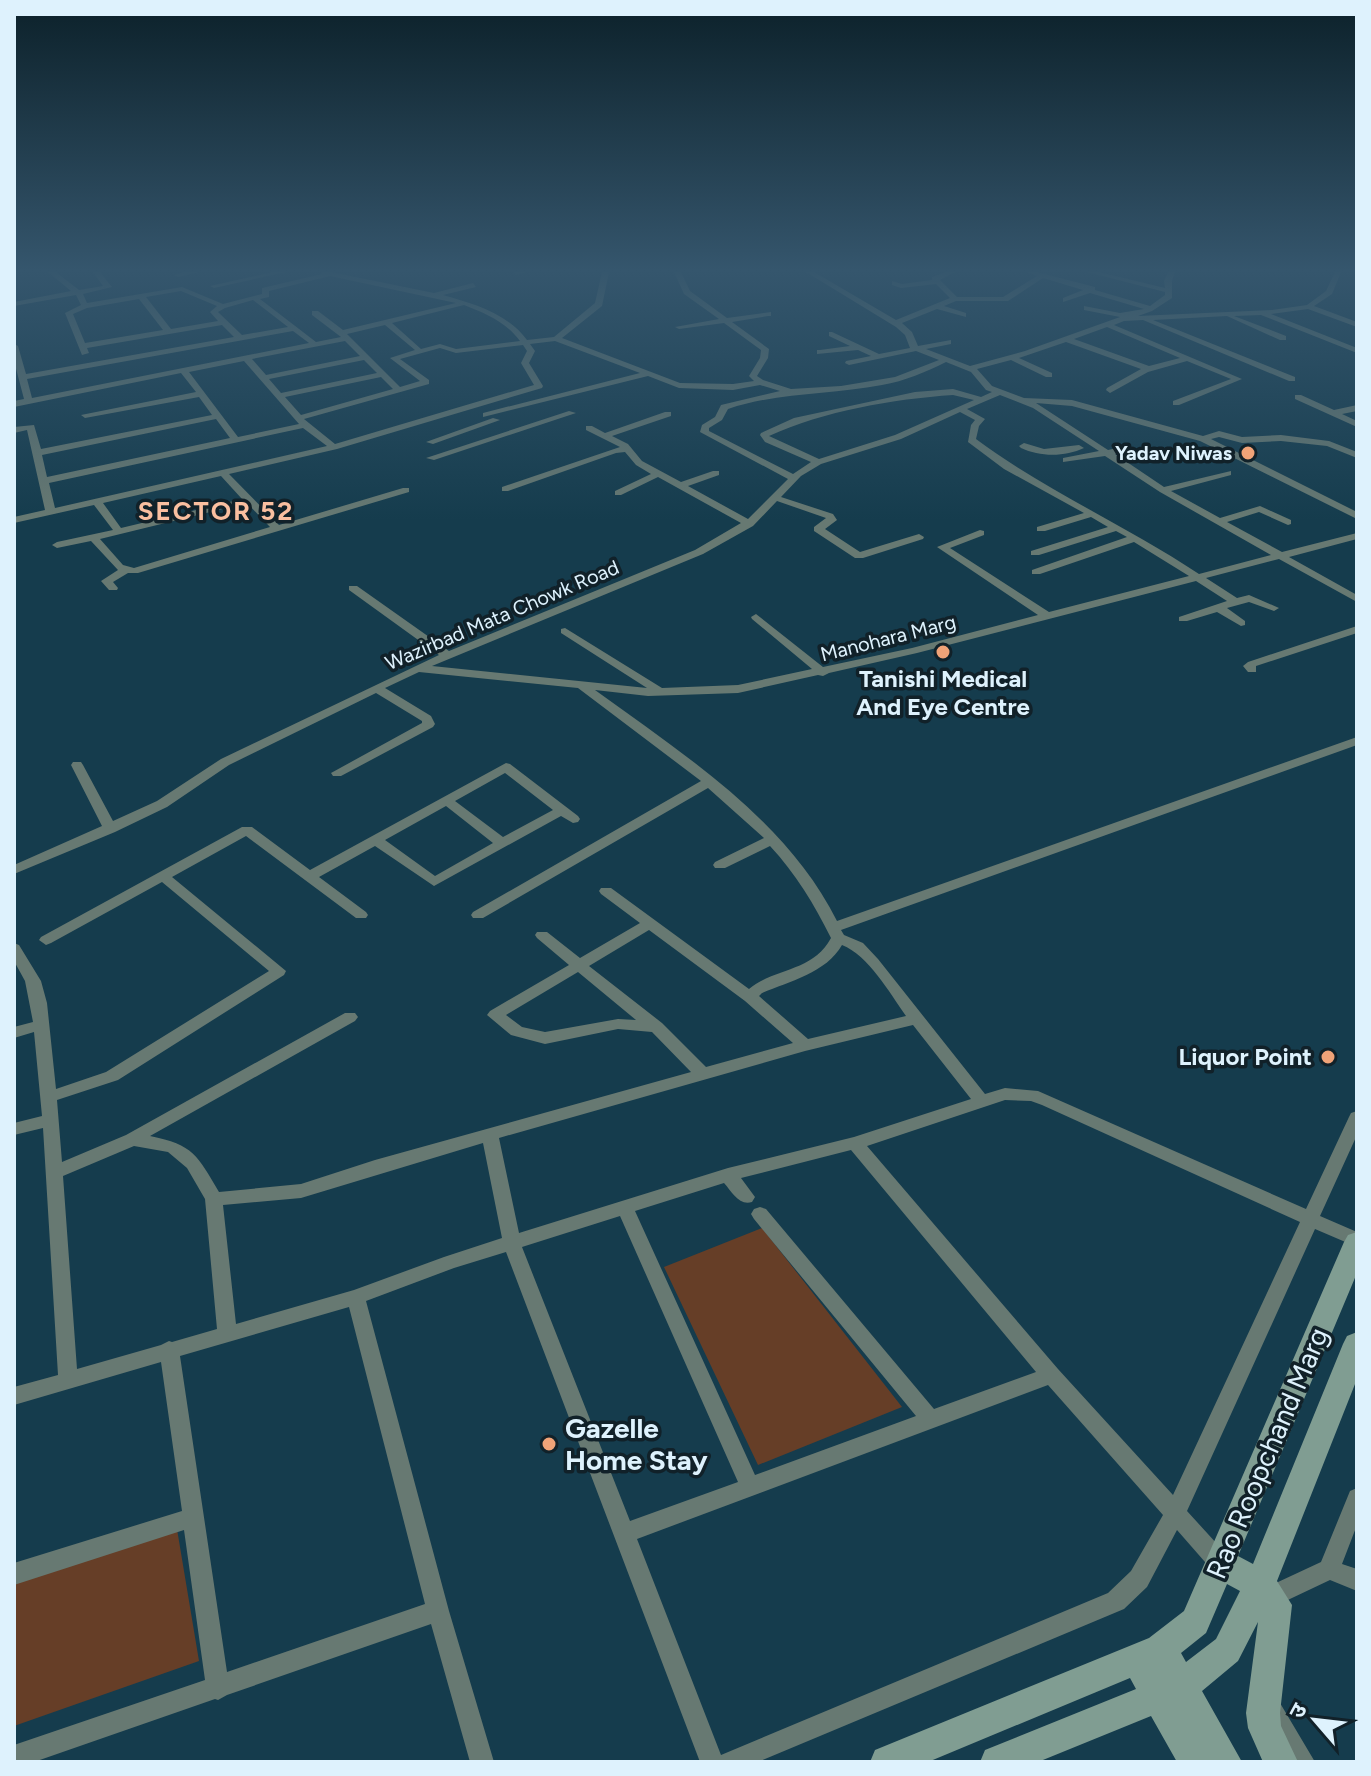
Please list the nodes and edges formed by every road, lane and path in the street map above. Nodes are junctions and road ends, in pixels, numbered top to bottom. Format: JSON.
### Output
{"nodes":[{"id":1,"x":17,"y":355,"type":"edge"},
{"id":2,"x":86,"y":355,"type":"edge"},
{"id":3,"x":146,"y":355,"type":"edge"},
{"id":4,"x":271,"y":355,"type":"edge"},
{"id":5,"x":406,"y":355,"type":"edge"},
{"id":6,"x":529,"y":355,"type":"edge"},
{"id":7,"x":604,"y":355,"type":"edge"},
{"id":8,"x":764,"y":355,"type":"edge"},
{"id":9,"x":881,"y":355,"type":"edge"},
{"id":10,"x":932,"y":355,"type":"edge"},
{"id":11,"x":1022,"y":355,"type":"edge"},
{"id":12,"x":1109,"y":355,"type":"edge"},
{"id":13,"x":1176,"y":355,"type":"edge"},
{"id":14,"x":1233,"y":355,"type":"edge"},
{"id":15,"x":877,"y":356,"type":"joint"},
{"id":16,"x":134,"y":357,"type":"junction"},
{"id":17,"x":366,"y":357,"type":"joint"},
{"id":18,"x":427,"y":358,"type":"dead end"},
{"id":19,"x":1013,"y":358,"type":"junction"},
{"id":20,"x":1185,"y":359,"type":"junction"},
{"id":21,"x":248,"y":360,"type":"junction"},
{"id":22,"x":945,"y":360,"type":"junction"},
{"id":23,"x":401,"y":363,"type":"junction"},
{"id":24,"x":849,"y":363,"type":"dead end"},
{"id":25,"x":89,"y":365,"type":"junction"},
{"id":26,"x":970,"y":368,"type":"junction"},
{"id":27,"x":1149,"y":369,"type":"junction"},
{"id":28,"x":181,"y":372,"type":"junction"},
{"id":29,"x":384,"y":374,"type":"junction"},
{"id":30,"x":646,"y":374,"type":"junction"},
{"id":31,"x":1049,"y":375,"type":"dead end"},
{"id":32,"x":23,"y":377,"type":"junction"},
{"id":33,"x":263,"y":378,"type":"junction"},
{"id":34,"x":1292,"y":379,"type":"dead end"},
{"id":35,"x":760,"y":382,"type":"junction"},
{"id":36,"x":787,"y":390,"type":"junction"},
{"id":37,"x":1110,"y":390,"type":"dead end"},
{"id":38,"x":400,"y":391,"type":"junction"},
{"id":39,"x":997,"y":393,"type":"junction"},
{"id":40,"x":200,"y":394,"type":"junction"},
{"id":41,"x":279,"y":396,"type":"junction"},
{"id":42,"x":1298,"y":397,"type":"dead end"},
{"id":43,"x":984,"y":400,"type":"junction"},
{"id":44,"x":1016,"y":400,"type":"junction"},
{"id":45,"x":29,"y":401,"type":"junction"},
{"id":46,"x":1176,"y":403,"type":"dead end"},
{"id":47,"x":14,"y":404,"type":"edge"},
{"id":48,"x":469,"y":405,"type":"junction"},
{"id":49,"x":1357,"y":408,"type":"edge"},
{"id":50,"x":962,"y":410,"type":"junction"},
{"id":51,"x":572,"y":413,"type":"dead end"},
{"id":52,"x":1333,"y":413,"type":"junction"},
{"id":53,"x":668,"y":414,"type":"dead end"},
{"id":54,"x":85,"y":415,"type":"dead end"},
{"id":55,"x":486,"y":415,"type":"junction"},
{"id":56,"x":218,"y":416,"type":"junction"},
{"id":57,"x":496,"y":420,"type":"junction"},
{"id":58,"x":302,"y":422,"type":"junction"},
{"id":59,"x":1357,"y":424,"type":"edge"},
{"id":60,"x":589,"y":428,"type":"dead end"},
{"id":61,"x":14,"y":430,"type":"edge"},
{"id":62,"x":514,"y":431,"type":"junction"},
{"id":63,"x":607,"y":435,"type":"junction"},
{"id":64,"x":527,"y":438,"type":"dead end"},
{"id":65,"x":1203,"y":439,"type":"junction"},
{"id":66,"x":236,"y":440,"type":"junction"},
{"id":67,"x":768,"y":440,"type":"junction"},
{"id":68,"x":430,"y":442,"type":"dead end"},
{"id":69,"x":1095,"y":444,"type":"junction"},
{"id":70,"x":1024,"y":446,"type":"dead end"},
{"id":71,"x":334,"y":447,"type":"junction"},
{"id":72,"x":627,"y":449,"type":"junction"},
{"id":73,"x":742,"y":452,"type":"junction"},
{"id":74,"x":1105,"y":452,"type":"junction"},
{"id":75,"x":36,"y":453,"type":"junction"},
{"id":76,"x":1355,"y":453,"type":"edge"},
{"id":77,"x":1143,"y":454,"type":"dead end"},
{"id":78,"x":431,"y":458,"type":"dead end"},
{"id":79,"x":1066,"y":460,"type":"dead end"},
{"id":80,"x":818,"y":462,"type":"junction"},
{"id":81,"x":660,"y":473,"type":"junction"},
{"id":82,"x":716,"y":473,"type":"dead end"},
{"id":83,"x":1228,"y":473,"type":"dead end"},
{"id":84,"x":224,"y":474,"type":"junction"},
{"id":85,"x":794,"y":478,"type":"junction"},
{"id":86,"x":43,"y":481,"type":"junction"},
{"id":87,"x":683,"y":485,"type":"junction"},
{"id":88,"x":505,"y":489,"type":"dead end"},
{"id":89,"x":406,"y":490,"type":"dead end"},
{"id":90,"x":1163,"y":490,"type":"junction"},
{"id":91,"x":618,"y":493,"type":"dead end"},
{"id":92,"x":776,"y":498,"type":"junction"},
{"id":93,"x":249,"y":500,"type":"junction"},
{"id":94,"x":98,"y":503,"type":"junction"},
{"id":95,"x":51,"y":513,"type":"junction"},
{"id":96,"x":1092,"y":514,"type":"junction"},
{"id":97,"x":1357,"y":516,"type":"edge"},
{"id":98,"x":14,"y":520,"type":"edge"},
{"id":99,"x":1219,"y":521,"type":"junction"},
{"id":100,"x":1288,"y":522,"type":"dead end"},
{"id":101,"x":749,"y":524,"type":"junction"},
{"id":102,"x":1116,"y":528,"type":"junction"},
{"id":103,"x":277,"y":529,"type":"junction"},
{"id":104,"x":1041,"y":529,"type":"dead end"},
{"id":105,"x":119,"y":532,"type":"junction"},
{"id":106,"x":980,"y":533,"type":"dead end"},
{"id":107,"x":1357,"y":536,"type":"edge"},
{"id":108,"x":919,"y":537,"type":"dead end"},
{"id":109,"x":94,"y":538,"type":"junction"},
{"id":110,"x":1135,"y":538,"type":"junction"},
{"id":111,"x":57,"y":545,"type":"dead end"},
{"id":112,"x":1035,"y":553,"type":"dead end"},
{"id":113,"x":1284,"y":556,"type":"junction"},
{"id":114,"x":125,"y":570,"type":"junction"},
{"id":115,"x":1036,"y":572,"type":"dead end"},
{"id":116,"x":1195,"y":576,"type":"junction"},
{"id":117,"x":113,"y":588,"type":"dead end"},
{"id":118,"x":353,"y":588,"type":"dead end"},
{"id":119,"x":1357,"y":599,"type":"edge"},
{"id":120,"x":1234,"y":601,"type":"junction"},
{"id":121,"x":1218,"y":607,"type":"junction"},
{"id":122,"x":1274,"y":608,"type":"dead end"},
{"id":123,"x":1047,"y":616,"type":"junction"},
{"id":124,"x":756,"y":617,"type":"dead end"},
{"id":125,"x":1183,"y":619,"type":"dead end"},
{"id":126,"x":1241,"y":623,"type":"dead end"},
{"id":127,"x":1357,"y":629,"type":"edge"},
{"id":128,"x":565,"y":631,"type":"dead end"},
{"id":129,"x":447,"y":655,"type":"junction"},
{"id":130,"x":417,"y":668,"type":"junction"},
{"id":131,"x":1252,"y":670,"type":"dead end"},
{"id":132,"x":823,"y":673,"type":"junction"},
{"id":133,"x":581,"y":685,"type":"junction"},
{"id":134,"x":377,"y":688,"type":"junction"},
{"id":135,"x":660,"y":692,"type":"junction"},
{"id":136,"x":1357,"y":741,"type":"edge"},
{"id":137,"x":77,"y":765,"type":"dead end"},
{"id":138,"x":337,"y":773,"type":"dead end"},
{"id":139,"x":709,"y":782,"type":"junction"},
{"id":140,"x":446,"y":800,"type":"junction"},
{"id":141,"x":110,"y":829,"type":"junction"},
{"id":142,"x":376,"y":840,"type":"junction"},
{"id":143,"x":771,"y":840,"type":"junction"},
{"id":144,"x":502,"y":843,"type":"junction"},
{"id":145,"x":720,"y":865,"type":"dead end"},
{"id":146,"x":14,"y":870,"type":"edge"},
{"id":147,"x":163,"y":876,"type":"junction"},
{"id":148,"x":309,"y":877,"type":"junction"},
{"id":149,"x":606,"y":891,"type":"dead end"},
{"id":150,"x":361,"y":915,"type":"dead end"},
{"id":151,"x":478,"y":915,"type":"dead end"},
{"id":152,"x":649,"y":924,"type":"junction"},
{"id":153,"x":836,"y":932,"type":"junction"},
{"id":154,"x":542,"y":935,"type":"dead end"},
{"id":155,"x":46,"y":940,"type":"dead end"},
{"id":156,"x":14,"y":948,"type":"edge"},
{"id":157,"x":579,"y":966,"type":"junction"},
{"id":158,"x":750,"y":997,"type":"junction"},
{"id":159,"x":350,"y":1017,"type":"dead end"},
{"id":160,"x":915,"y":1019,"type":"junction"},
{"id":161,"x":40,"y":1025,"type":"junction"},
{"id":162,"x":656,"y":1027,"type":"junction"},
{"id":163,"x":14,"y":1033,"type":"edge"},
{"id":164,"x":805,"y":1045,"type":"junction"},
{"id":165,"x":704,"y":1075,"type":"junction"},
{"id":166,"x":49,"y":1097,"type":"junction"},
{"id":167,"x":983,"y":1103,"type":"junction"},
{"id":168,"x":1357,"y":1117,"type":"edge"},
{"id":169,"x":51,"y":1120,"type":"junction"},
{"id":170,"x":14,"y":1129,"type":"edge"},
{"id":171,"x":490,"y":1135,"type":"junction"},
{"id":172,"x":133,"y":1139,"type":"junction"},
{"id":173,"x":855,"y":1143,"type":"junction"},
{"id":174,"x":55,"y":1172,"type":"junction"},
{"id":175,"x":728,"y":1175,"type":"junction"},
{"id":176,"x":746,"y":1197,"type":"dead end"},
{"id":177,"x":214,"y":1199,"type":"junction"},
{"id":178,"x":625,"y":1208,"type":"junction"},
{"id":179,"x":760,"y":1214,"type":"dead end"},
{"id":180,"x":1309,"y":1218,"type":"junction"},
{"id":181,"x":1357,"y":1241,"type":"edge"},
{"id":182,"x":512,"y":1243,"type":"junction"},
{"id":183,"x":356,"y":1297,"type":"junction"},
{"id":184,"x":227,"y":1333,"type":"junction"},
{"id":185,"x":1357,"y":1344,"type":"edge"},
{"id":186,"x":169,"y":1349,"type":"junction"},
{"id":187,"x":1051,"y":1375,"type":"junction"},
{"id":188,"x":68,"y":1380,"type":"junction"},
{"id":189,"x":14,"y":1396,"type":"edge"},
{"id":190,"x":931,"y":1420,"type":"junction"},
{"id":191,"x":750,"y":1486,"type":"junction"},
{"id":192,"x":1357,"y":1498,"type":"edge"},
{"id":193,"x":1175,"y":1513,"type":"junction"},
{"id":194,"x":193,"y":1517,"type":"junction"},
{"id":195,"x":623,"y":1534,"type":"junction"},
{"id":196,"x":1220,"y":1563,"type":"junction"},
{"id":197,"x":1329,"y":1569,"type":"junction"},
{"id":198,"x":14,"y":1574,"type":"edge"},
{"id":199,"x":1357,"y":1580,"type":"edge"},
{"id":200,"x":1266,"y":1590,"type":"junction"},
{"id":201,"x":438,"y":1611,"type":"junction"},
{"id":202,"x":1148,"y":1654,"type":"junction"},
{"id":203,"x":218,"y":1689,"type":"junction"},
{"id":204,"x":1169,"y":1691,"type":"junction"},
{"id":205,"x":1263,"y":1696,"type":"junction"},
{"id":206,"x":14,"y":1757,"type":"edge"},
{"id":207,"x":482,"y":1762,"type":"edge"},
{"id":208,"x":712,"y":1762,"type":"edge"},
{"id":209,"x":730,"y":1762,"type":"edge"},
{"id":210,"x":887,"y":1762,"type":"edge"},
{"id":211,"x":997,"y":1762,"type":"edge"},
{"id":212,"x":1196,"y":1762,"type":"edge"},
{"id":213,"x":1225,"y":1762,"type":"edge"},
{"id":214,"x":1281,"y":1762,"type":"edge"},
{"id":215,"x":1303,"y":1762,"type":"edge"}],
"edges":[{"from":1,"to":32,"type":"street"},
{"from":2,"to":25,"type":"street"},
{"from":3,"to":16,"type":"street"},
{"from":4,"to":21,"type":"street"},
{"from":5,"to":23,"type":"street"},
{"from":6,"to":48,"type":"street"},
{"from":7,"to":30,"type":"street"},
{"from":8,"to":35,"type":"street"},
{"from":9,"to":15,"type":"street"},
{"from":10,"to":22,"type":"street"},
{"from":11,"to":19,"type":"street"},
{"from":12,"to":27,"type":"street"},
{"from":13,"to":20,"type":"street"},
{"from":14,"to":34,"type":"street"},
{"from":15,"to":24,"type":"street"},
{"from":16,"to":25,"type":"street"},
{"from":16,"to":28,"type":"street"},
{"from":17,"to":29,"type":"street"},
{"from":17,"to":33,"type":"street"},
{"from":18,"to":23,"type":"street"},
{"from":19,"to":26,"type":"street"},
{"from":19,"to":31,"type":"street"},
{"from":20,"to":27,"type":"street"},
{"from":20,"to":46,"type":"street"},
{"from":21,"to":28,"type":"street"},
{"from":21,"to":33,"type":"street"},
{"from":22,"to":26,"type":"street"},
{"from":22,"to":36,"type":"street"},
{"from":23,"to":38,"type":"street"},
{"from":25,"to":32,"type":"street"},
{"from":26,"to":39,"type":"street"},
{"from":27,"to":37,"type":"street"},
{"from":28,"to":40,"type":"street"},
{"from":28,"to":45,"type":"street"},
{"from":29,"to":38,"type":"street"},
{"from":29,"to":41,"type":"street"},
{"from":30,"to":35,"type":"street"},
{"from":30,"to":55,"type":"street"},
{"from":32,"to":45,"type":"street"},
{"from":33,"to":41,"type":"street"},
{"from":35,"to":36,"type":"street"},
{"from":36,"to":73,"type":"street"},
{"from":38,"to":58,"type":"street"},
{"from":39,"to":43,"type":"street","name":"Wazirbad Mata Chowk Road"},
{"from":39,"to":44,"type":"street"},
{"from":40,"to":54,"type":"street"},
{"from":40,"to":56,"type":"street"},
{"from":41,"to":58,"type":"street"},
{"from":42,"to":52,"type":"street"},
{"from":43,"to":50,"type":"street","name":"Wazirbad Mata Chowk Road"},
{"from":43,"to":67,"type":"street"},
{"from":44,"to":65,"type":"street"},
{"from":44,"to":69,"type":"street"},
{"from":45,"to":47,"type":"street"},
{"from":48,"to":55,"type":"street"},
{"from":48,"to":71,"type":"street"},
{"from":49,"to":52,"type":"street"},
{"from":50,"to":80,"type":"street","name":"Wazirbad Mata Chowk Road"},
{"from":50,"to":96,"type":"street"},
{"from":51,"to":62,"type":"street"},
{"from":52,"to":59,"type":"street"},
{"from":53,"to":63,"type":"street"},
{"from":55,"to":57,"type":"street"},
{"from":56,"to":66,"type":"street"},
{"from":56,"to":75,"type":"street"},
{"from":57,"to":62,"type":"street"},
{"from":57,"to":68,"type":"street"},
{"from":58,"to":66,"type":"street"},
{"from":58,"to":71,"type":"street"},
{"from":60,"to":63,"type":"street"},
{"from":61,"to":75,"type":"street"},
{"from":62,"to":64,"type":"street"},
{"from":62,"to":78,"type":"street"},
{"from":63,"to":72,"type":"street"},
{"from":65,"to":76,"type":"street"},
{"from":65,"to":97,"type":"street"},
{"from":66,"to":86,"type":"street"},
{"from":67,"to":73,"type":"street"},
{"from":67,"to":80,"type":"street"},
{"from":69,"to":70,"type":"street"},
{"from":69,"to":74,"type":"street"},
{"from":71,"to":84,"type":"street"},
{"from":72,"to":81,"type":"street"},
{"from":72,"to":88,"type":"street"},
{"from":73,"to":85,"type":"street"},
{"from":74,"to":77,"type":"street"},
{"from":74,"to":79,"type":"street"},
{"from":74,"to":90,"type":"street"},
{"from":75,"to":86,"type":"street"},
{"from":80,"to":85,"type":"street","name":"Wazirbad Mata Chowk Road"},
{"from":81,"to":87,"type":"street"},
{"from":81,"to":91,"type":"street"},
{"from":82,"to":87,"type":"street"},
{"from":83,"to":90,"type":"street"},
{"from":84,"to":93,"type":"street"},
{"from":84,"to":94,"type":"street"},
{"from":85,"to":92,"type":"street","name":"Wazirbad Mata Chowk Road"},
{"from":86,"to":95,"type":"street"},
{"from":87,"to":101,"type":"street"},
{"from":89,"to":103,"type":"street"},
{"from":90,"to":99,"type":"street"},
{"from":92,"to":101,"type":"street","name":"Wazirbad Mata Chowk Road"},
{"from":92,"to":108,"type":"street"},
{"from":93,"to":103,"type":"street"},
{"from":93,"to":105,"type":"street"},
{"from":94,"to":95,"type":"street"},
{"from":94,"to":105,"type":"street"},
{"from":95,"to":98,"type":"street"},
{"from":96,"to":102,"type":"street"},
{"from":96,"to":104,"type":"street"},
{"from":99,"to":100,"type":"street"},
{"from":99,"to":113,"type":"street"},
{"from":101,"to":129,"type":"street","name":"Wazirbad Mata Chowk Road"},
{"from":102,"to":110,"type":"street"},
{"from":102,"to":112,"type":"street"},
{"from":103,"to":114,"type":"street"},
{"from":105,"to":109,"type":"street"},
{"from":106,"to":123,"type":"street"},
{"from":107,"to":113,"type":"street","name":"Manohara Marg"},
{"from":109,"to":111,"type":"street"},
{"from":109,"to":114,"type":"street"},
{"from":110,"to":115,"type":"street"},
{"from":110,"to":116,"type":"street"},
{"from":113,"to":116,"type":"street","name":"Manohara Marg"},
{"from":113,"to":119,"type":"street"},
{"from":114,"to":117,"type":"street"},
{"from":116,"to":120,"type":"street"},
{"from":116,"to":123,"type":"street","name":"Manohara Marg"},
{"from":118,"to":129,"type":"street"},
{"from":120,"to":121,"type":"street"},
{"from":120,"to":122,"type":"street"},
{"from":121,"to":125,"type":"street"},
{"from":121,"to":126,"type":"street"},
{"from":123,"to":132,"type":"street","name":"Manohara Marg"},
{"from":124,"to":132,"type":"street"},
{"from":127,"to":131,"type":"street"},
{"from":128,"to":135,"type":"street"},
{"from":129,"to":130,"type":"street","name":"Wazirbad Mata Chowk Road"},
{"from":130,"to":133,"type":"street","name":"Manohara Marg"},
{"from":130,"to":134,"type":"street","name":"Wazirbad Mata Chowk Road"},
{"from":132,"to":135,"type":"street","name":"Manohara Marg"},
{"from":133,"to":135,"type":"street","name":"Manohara Marg"},
{"from":133,"to":139,"type":"street"},
{"from":134,"to":138,"type":"street"},
{"from":134,"to":141,"type":"street","name":"Wazirbad Mata Chowk Road"},
{"from":136,"to":153,"type":"street"},
{"from":137,"to":141,"type":"street"},
{"from":139,"to":143,"type":"street"},
{"from":139,"to":151,"type":"street"},
{"from":140,"to":142,"type":"street"},
{"from":140,"to":144,"type":"street"},
{"from":140,"to":144,"type":"street"},
{"from":141,"to":146,"type":"street","name":"Wazirbad Mata Chowk Road"},
{"from":142,"to":144,"type":"street"},
{"from":142,"to":148,"type":"street"},
{"from":143,"to":145,"type":"street"},
{"from":143,"to":153,"type":"street"},
{"from":147,"to":148,"type":"street"},
{"from":147,"to":155,"type":"street"},
{"from":147,"to":166,"type":"street"},
{"from":148,"to":150,"type":"street"},
{"from":149,"to":152,"type":"street"},
{"from":152,"to":157,"type":"street"},
{"from":152,"to":158,"type":"street"},
{"from":153,"to":158,"type":"street"},
{"from":153,"to":160,"type":"street"},
{"from":154,"to":157,"type":"street"},
{"from":156,"to":161,"type":"street"},
{"from":157,"to":162,"type":"street"},
{"from":157,"to":162,"type":"street"},
{"from":158,"to":164,"type":"street"},
{"from":159,"to":172,"type":"street"},
{"from":160,"to":164,"type":"street"},
{"from":160,"to":167,"type":"street"},
{"from":161,"to":163,"type":"street"},
{"from":161,"to":166,"type":"street"},
{"from":162,"to":165,"type":"street"},
{"from":164,"to":165,"type":"street"},
{"from":165,"to":171,"type":"street"},
{"from":166,"to":169,"type":"street"},
{"from":167,"to":173,"type":"street"},
{"from":167,"to":180,"type":"street"},
{"from":168,"to":180,"type":"street"},
{"from":169,"to":170,"type":"street"},
{"from":169,"to":174,"type":"street"},
{"from":171,"to":177,"type":"street"},
{"from":171,"to":182,"type":"street"},
{"from":172,"to":174,"type":"street"},
{"from":172,"to":177,"type":"street"},
{"from":173,"to":175,"type":"street"},
{"from":173,"to":187,"type":"street"},
{"from":174,"to":188,"type":"street"},
{"from":175,"to":176,"type":"street"},
{"from":175,"to":178,"type":"street"},
{"from":177,"to":184,"type":"street"},
{"from":178,"to":182,"type":"street"},
{"from":178,"to":191,"type":"street"},
{"from":179,"to":190,"type":"street"},
{"from":180,"to":181,"type":"street"},
{"from":180,"to":193,"type":"street"},
{"from":181,"to":196,"type":"main road","name":"Rao Roopchand Marg"},
{"from":182,"to":183,"type":"street"},
{"from":182,"to":195,"type":"street"},
{"from":183,"to":184,"type":"street"},
{"from":183,"to":201,"type":"street"},
{"from":184,"to":186,"type":"street"},
{"from":185,"to":200,"type":"main road","name":"Rao Roopchand Marg"},
{"from":186,"to":188,"type":"street"},
{"from":186,"to":194,"type":"street"},
{"from":187,"to":190,"type":"street"},
{"from":187,"to":193,"type":"street"},
{"from":188,"to":189,"type":"street"},
{"from":190,"to":191,"type":"street"},
{"from":191,"to":195,"type":"street"},
{"from":192,"to":197,"type":"street"},
{"from":193,"to":196,"type":"street"},
{"from":193,"to":209,"type":"street"},
{"from":194,"to":198,"type":"street"},
{"from":194,"to":203,"type":"street"},
{"from":195,"to":208,"type":"street"},
{"from":196,"to":200,"type":"main road"},
{"from":196,"to":202,"type":"main road","name":"Rao Roopchand Marg"},
{"from":197,"to":199,"type":"street"},
{"from":197,"to":200,"type":"street"},
{"from":200,"to":204,"type":"main road","name":"Rao Roopchand Marg"},
{"from":200,"to":205,"type":"main road"},
{"from":201,"to":203,"type":"street"},
{"from":201,"to":207,"type":"street"},
{"from":202,"to":204,"type":"main road"},
{"from":202,"to":210,"type":"main road","name":"Rao Roopchand Marg"},
{"from":203,"to":206,"type":"street"},
{"from":204,"to":211,"type":"main road","name":"Rao Roopchand Marg"},
{"from":204,"to":212,"type":"main road"},
{"from":204,"to":213,"type":"main road"},
{"from":205,"to":214,"type":"main road"},
{"from":205,"to":215,"type":"street"}]}
